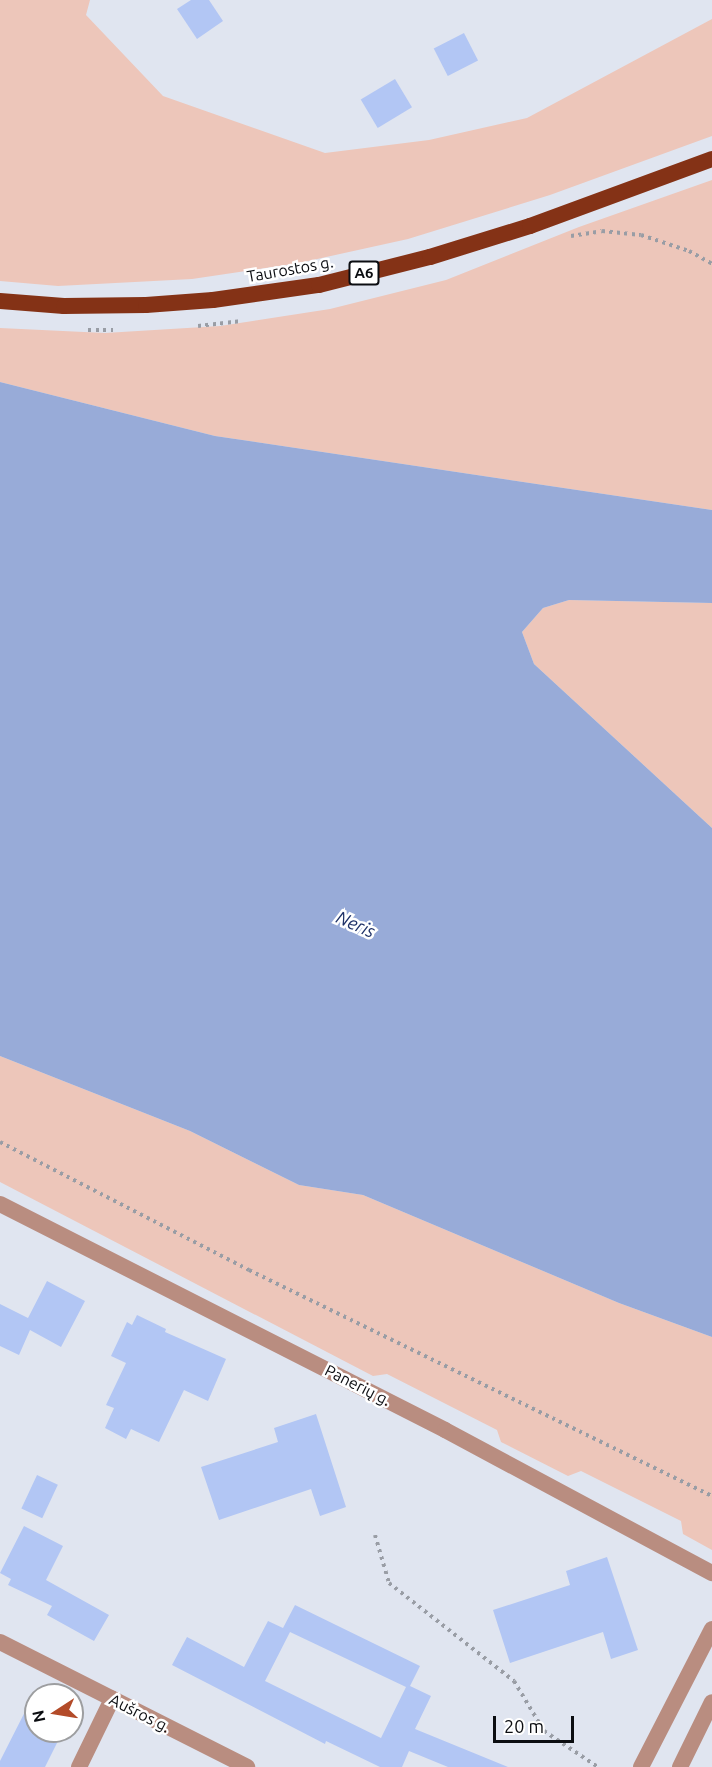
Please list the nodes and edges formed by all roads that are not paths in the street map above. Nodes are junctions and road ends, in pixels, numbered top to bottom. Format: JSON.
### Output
{"nodes":[{"id":1,"x":712,"y":159,"type":"edge"},
{"id":2,"x":0,"y":300,"type":"edge"},
{"id":3,"x":0,"y":1204,"type":"edge"},
{"id":4,"x":712,"y":1573,"type":"edge"},
{"id":5,"x":712,"y":1629,"type":"edge"},
{"id":6,"x":0,"y":1642,"type":"edge"},
{"id":7,"x":112,"y":1699,"type":"junction"},
{"id":8,"x":712,"y":1702,"type":"edge"},
{"id":9,"x":79,"y":1767,"type":"edge"},
{"id":10,"x":247,"y":1767,"type":"edge"},
{"id":11,"x":641,"y":1767,"type":"edge"},
{"id":12,"x":680,"y":1767,"type":"edge"}],
"edges":[{"from":1,"to":2,"type":"highway","name":"Taurostos g.","number":"A6"},
{"from":3,"to":4,"type":"street","name":"Panerių g."},
{"from":5,"to":11,"type":"street"},
{"from":6,"to":7,"type":"street","name":"Aušros g."},
{"from":7,"to":9,"type":"street"},
{"from":7,"to":10,"type":"street","name":"Aušros g."},
{"from":8,"to":12,"type":"street"}]}
